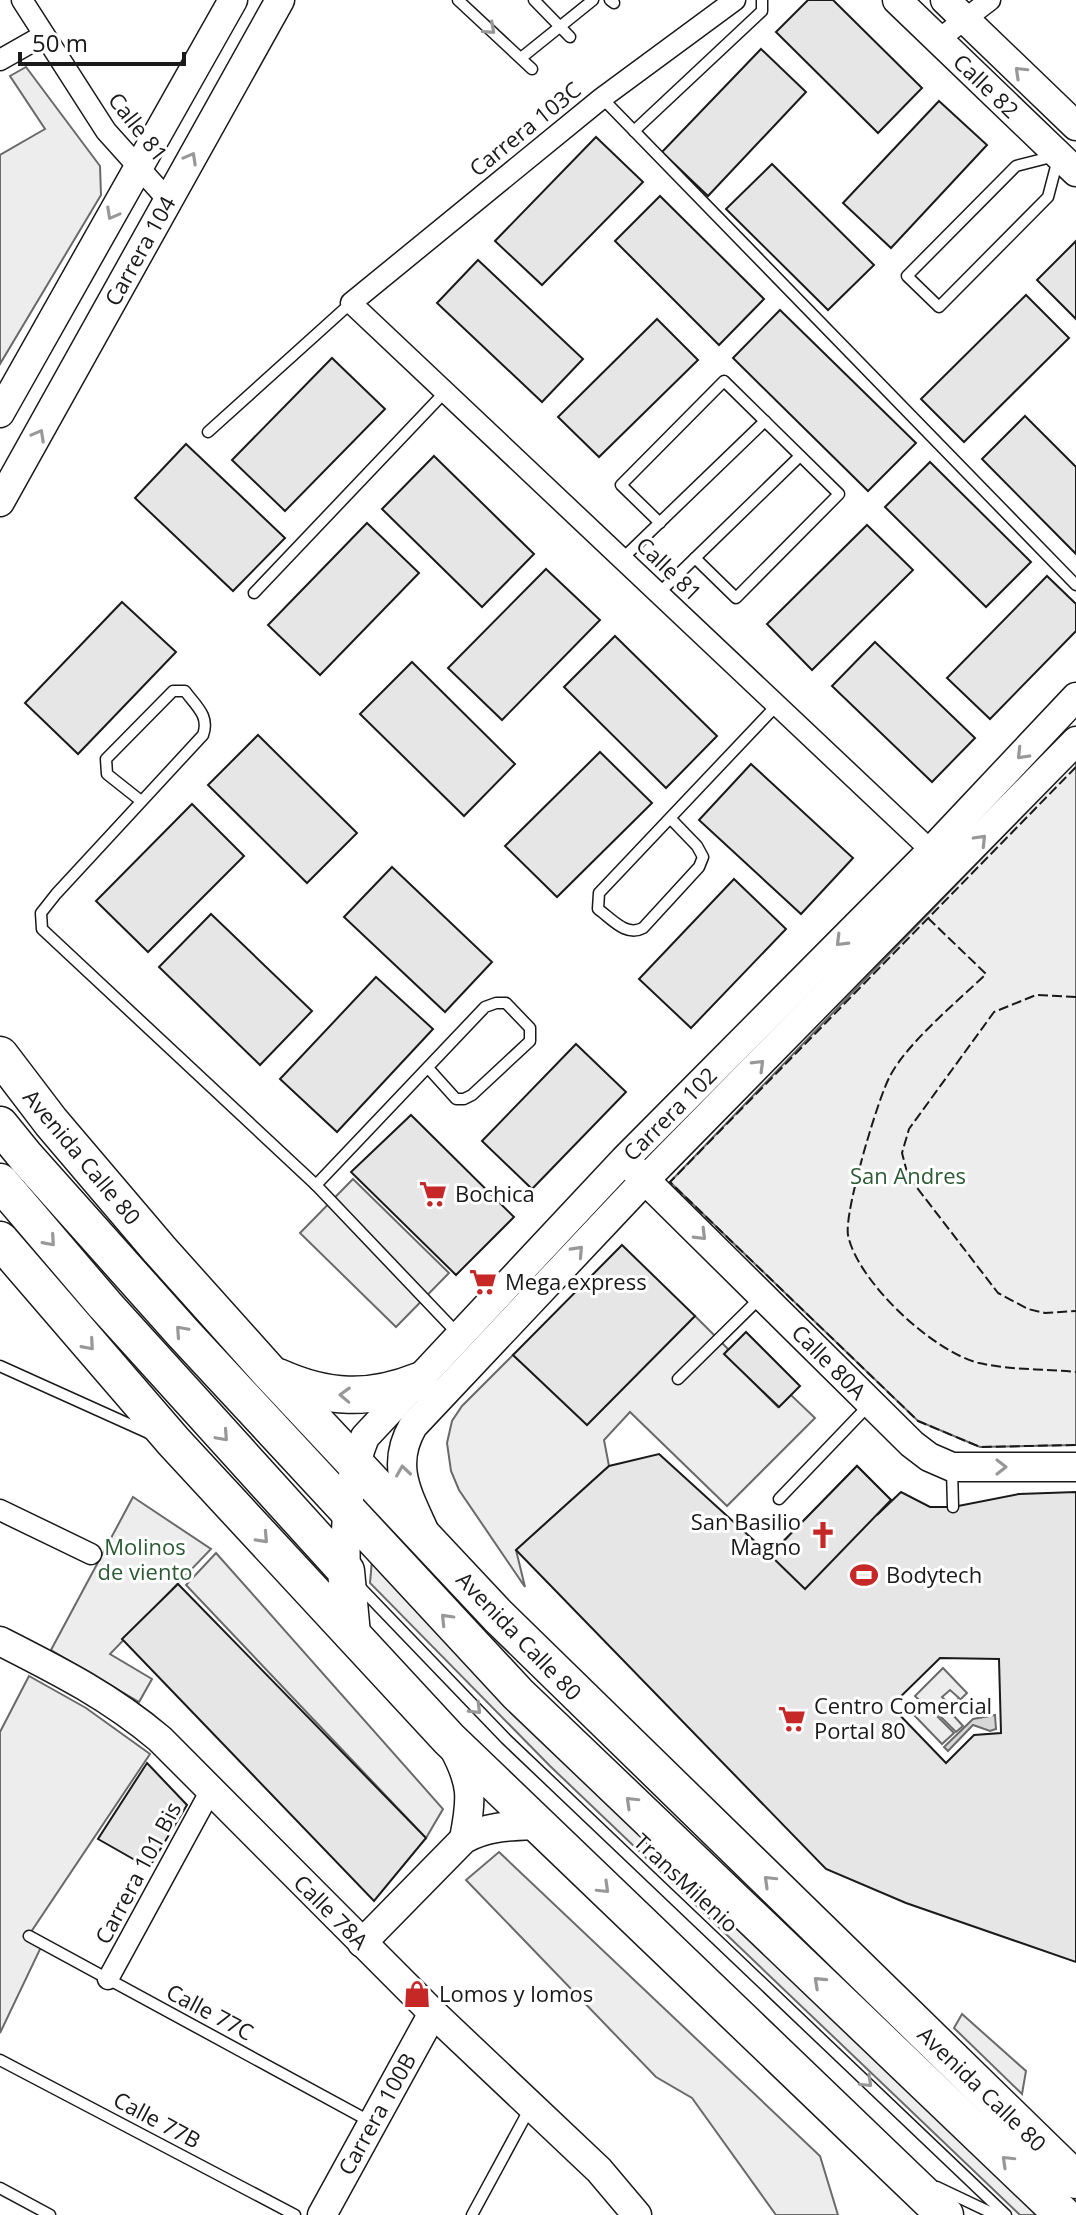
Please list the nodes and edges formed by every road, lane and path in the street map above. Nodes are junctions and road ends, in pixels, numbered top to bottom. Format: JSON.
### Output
{"nodes":[{"id":1,"x":233,"y":0,"type":"edge"},
{"id":2,"x":280,"y":0,"type":"edge"},
{"id":3,"x":458,"y":0,"type":"edge"},
{"id":4,"x":593,"y":0,"type":"edge"},
{"id":5,"x":735,"y":0,"type":"edge"},
{"id":6,"x":762,"y":0,"type":"edge"},
{"id":7,"x":897,"y":0,"type":"edge"},
{"id":8,"x":990,"y":0,"type":"edge"},
{"id":9,"x":25,"y":1,"type":"edge"},
{"id":10,"x":538,"y":1,"type":"edge"},
{"id":11,"x":955,"y":10,"type":"edge"},
{"id":12,"x":561,"y":27,"type":"junction"},
{"id":13,"x":44,"y":35,"type":"junction"},
{"id":14,"x":570,"y":37,"type":"dead end"},
{"id":15,"x":938,"y":40,"type":"junction"},
{"id":16,"x":521,"y":58,"type":"junction"},
{"id":17,"x":0,"y":60,"type":"edge"},
{"id":18,"x":532,"y":69,"type":"dead end"},
{"id":19,"x":602,"y":98,"type":"junction"},
{"id":20,"x":1076,"y":126,"type":"edge"},
{"id":21,"x":634,"y":131,"type":"junction"},
{"id":22,"x":1070,"y":156,"type":"edge"},
{"id":23,"x":138,"y":169,"type":"junction"},
{"id":24,"x":168,"y":200,"type":"junction"},
{"id":25,"x":351,"y":303,"type":"junction"},
{"id":26,"x":445,"y":392,"type":"junction"},
{"id":27,"x":0,"y":413,"type":"edge"},
{"id":28,"x":765,"y":421,"type":"junction"},
{"id":29,"x":208,"y":432,"type":"dead end"},
{"id":30,"x":800,"y":456,"type":"junction"},
{"id":31,"x":0,"y":502,"type":"edge"},
{"id":32,"x":660,"y":523,"type":"junction"},
{"id":33,"x":623,"y":558,"type":"junction"},
{"id":34,"x":695,"y":558,"type":"junction"},
{"id":35,"x":1076,"y":585,"type":"edge"},
{"id":36,"x":254,"y":593,"type":"dead end"},
{"id":37,"x":658,"y":594,"type":"junction"},
{"id":38,"x":1076,"y":697,"type":"edge"},
{"id":39,"x":777,"y":705,"type":"junction"},
{"id":40,"x":1076,"y":741,"type":"edge"},
{"id":41,"x":141,"y":801,"type":"junction"},
{"id":42,"x":670,"y":818,"type":"junction"},
{"id":43,"x":941,"y":861,"type":"junction"},
{"id":44,"x":0,"y":1055,"type":"edge"},
{"id":45,"x":429,"y":1069,"type":"junction"},
{"id":46,"x":0,"y":1125,"type":"edge"},
{"id":47,"x":624,"y":1160,"type":"junction"},
{"id":48,"x":645,"y":1180,"type":"junction"},
{"id":49,"x":0,"y":1182,"type":"edge"},
{"id":50,"x":316,"y":1185,"type":"junction"},
{"id":51,"x":0,"y":1240,"type":"edge"},
{"id":52,"x":0,"y":1269,"type":"edge"},
{"id":53,"x":38,"y":1286,"type":"junction"},
{"id":54,"x":762,"y":1296,"type":"junction"},
{"id":55,"x":461,"y":1337,"type":"junction"},
{"id":56,"x":0,"y":1366,"type":"edge"},
{"id":57,"x":271,"y":1374,"type":"junction"},
{"id":58,"x":678,"y":1379,"type":"dead end"},
{"id":59,"x":419,"y":1381,"type":"junction"},
{"id":60,"x":871,"y":1403,"type":"junction"},
{"id":61,"x":174,"y":1442,"type":"junction"},
{"id":62,"x":355,"y":1461,"type":"junction"},
{"id":63,"x":952,"y":1467,"type":"junction"},
{"id":64,"x":1076,"y":1467,"type":"edge"},
{"id":65,"x":779,"y":1499,"type":"dead end"},
{"id":66,"x":953,"y":1507,"type":"dead end"},
{"id":67,"x":0,"y":1510,"type":"edge"},
{"id":68,"x":347,"y":1513,"type":"junction"},
{"id":69,"x":429,"y":1543,"type":"junction"},
{"id":70,"x":91,"y":1554,"type":"dead end"},
{"id":71,"x":346,"y":1571,"type":"junction"},
{"id":72,"x":352,"y":1634,"type":"junction"},
{"id":73,"x":0,"y":1641,"type":"edge"},
{"id":74,"x":449,"y":1739,"type":"junction"},
{"id":75,"x":211,"y":1790,"type":"junction"},
{"id":76,"x":537,"y":1825,"type":"junction"},
{"id":77,"x":464,"y":1839,"type":"junction"},
{"id":78,"x":29,"y":1936,"type":"dead end"},
{"id":79,"x":362,"y":1943,"type":"junction"},
{"id":80,"x":108,"y":1979,"type":"junction"},
{"id":81,"x":433,"y":2013,"type":"junction"},
{"id":82,"x":0,"y":2060,"type":"edge"},
{"id":83,"x":531,"y":2105,"type":"junction"},
{"id":84,"x":373,"y":2122,"type":"junction"},
{"id":85,"x":895,"y":2167,"type":"junction"},
{"id":86,"x":1076,"y":2180,"type":"edge"},
{"id":87,"x":0,"y":2188,"type":"edge"},
{"id":88,"x":50,"y":2215,"type":"edge"},
{"id":89,"x":295,"y":2215,"type":"edge"},
{"id":90,"x":322,"y":2215,"type":"edge"},
{"id":91,"x":472,"y":2215,"type":"edge"},
{"id":92,"x":637,"y":2215,"type":"edge"},
{"id":93,"x":945,"y":2215,"type":"edge"},
{"id":94,"x":996,"y":2215,"type":"edge"},
{"id":95,"x":1006,"y":2215,"type":"edge"},
{"id":96,"x":1063,"y":2215,"type":"edge"}],
"edges":[{"from":1,"to":23,"type":"street","name":"Carrera 104"},
{"from":24,"to":2,"type":"street","name":"Carrera 104","one_way":true},
{"from":3,"to":16,"type":"lane","one_way":true},
{"from":4,"to":12,"type":"lane"},
{"from":5,"to":19,"type":"street","name":"Carrera 103C"},
{"from":6,"to":21,"type":"lane"},
{"from":7,"to":15,"type":"street","name":"Calle 82"},
{"from":8,"to":11,"type":"street"},
{"from":9,"to":13,"type":"street","name":"Calle 81"},
{"from":10,"to":12,"type":"lane"},
{"from":11,"to":15,"type":"street"},
{"from":20,"to":11,"type":"street","name":"Calle 82","one_way":true},
{"from":12,"to":14,"type":"lane"},
{"from":12,"to":16,"type":"lane"},
{"from":13,"to":17,"type":"street"},
{"from":13,"to":23,"type":"street","name":"Calle 81"},
{"from":15,"to":22,"type":"street","name":"Calle 82"},
{"from":16,"to":18,"type":"lane"},
{"from":19,"to":21,"type":"lane"},
{"from":19,"to":25,"type":"street","name":"Carrera 103C"},
{"from":21,"to":35,"type":"lane"},
{"from":22,"to":22,"type":"lane"},
{"from":23,"to":24,"type":"street","name":"Calle 81"},
{"from":23,"to":27,"type":"street","name":"Carrera 104","one_way":true},
{"from":31,"to":24,"type":"street","name":"Carrera 104","one_way":true},
{"from":25,"to":26,"type":"street","name":"Calle 81"},
{"from":25,"to":29,"type":"lane"},
{"from":26,"to":33,"type":"street","name":"Calle 81"},
{"from":26,"to":36,"type":"lane"},
{"from":28,"to":30,"type":"lane"},
{"from":28,"to":32,"type":"lane"},
{"from":28,"to":32,"type":"lane"},
{"from":30,"to":34,"type":"lane"},
{"from":30,"to":34,"type":"lane"},
{"from":32,"to":33,"type":"lane"},
{"from":33,"to":37,"type":"street","name":"Calle 81"},
{"from":34,"to":37,"type":"lane"},
{"from":37,"to":39,"type":"street","name":"Calle 81"},
{"from":38,"to":43,"type":"street","name":"Carrera 102","one_way":true},
{"from":39,"to":42,"type":"lane"},
{"from":39,"to":43,"type":"street","name":"Calle 81"},
{"from":43,"to":40,"type":"street","name":"Carrera 102","one_way":true},
{"from":41,"to":41,"type":"lane"},
{"from":41,"to":50,"type":"lane"},
{"from":42,"to":42,"type":"lane"},
{"from":43,"to":47,"type":"street","name":"Carrera 102","one_way":true},
{"from":48,"to":43,"type":"street","name":"Carrera 102","one_way":true},
{"from":44,"to":57,"type":"highway","name":"Avenida Calle 80"},
{"from":45,"to":45,"type":"lane"},
{"from":45,"to":50,"type":"lane"},
{"from":68,"to":46,"type":"highway","name":"Avenida Calle 80","one_way":true},
{"from":47,"to":48,"type":"street","name":"Calle 80A"},
{"from":47,"to":55,"type":"street","name":"Carrera 102"},
{"from":48,"to":54,"type":"street","name":"Calle 80A","one_way":true},
{"from":69,"to":48,"type":"street","name":"Carrera 102","one_way":true},
{"from":49,"to":71,"type":"highway","one_way":true},
{"from":50,"to":55,"type":"lane"},
{"from":51,"to":53,"type":"highway"},
{"from":52,"to":53,"type":"street"},
{"from":53,"to":61,"type":"highway","one_way":true},
{"from":54,"to":58,"type":"lane"},
{"from":54,"to":60,"type":"street","name":"Calle 80A"},
{"from":55,"to":59,"type":"street","name":"Carrera 102"},
{"from":56,"to":61,"type":"lane"},
{"from":59,"to":57,"type":"highway","one_way":true},
{"from":57,"to":62,"type":"highway","name":"Avenida Calle 80"},
{"from":59,"to":62,"type":"street","name":"Carrera 102"},
{"from":60,"to":63,"type":"street","name":"Calle 80A"},
{"from":60,"to":65,"type":"lane"},
{"from":61,"to":72,"type":"highway","one_way":true},
{"from":62,"to":68,"type":"street","name":"Carrera 102"},
{"from":62,"to":69,"type":"highway","name":"Avenida Calle 80"},
{"from":63,"to":64,"type":"street","one_way":true},
{"from":63,"to":66,"type":"lane"},
{"from":67,"to":70,"type":"street"},
{"from":68,"to":71,"type":"street","name":"Carrera 102"},
{"from":96,"to":68,"type":"highway","name":"Avenida Calle 80","one_way":true},
{"from":86,"to":69,"type":"highway","name":"Avenida Calle 80","one_way":true},
{"from":71,"to":72,"type":"highway"},
{"from":71,"to":95,"type":"lane","name":"TransMilenio","one_way":true},
{"from":72,"to":74,"type":"highway"},
{"from":73,"to":75,"type":"street","name":"Calle 78A"},
{"from":74,"to":76,"type":"highway"},
{"from":74,"to":77,"type":"street"},
{"from":75,"to":79,"type":"street","name":"Calle 78A"},
{"from":75,"to":80,"type":"street","name":"Carrera 101 Bis"},
{"from":76,"to":77,"type":"street"},
{"from":76,"to":85,"type":"highway","one_way":true},
{"from":77,"to":79,"type":"street"},
{"from":78,"to":80,"type":"lane","name":"Calle 77C"},
{"from":79,"to":81,"type":"street","name":"Calle 78A"},
{"from":80,"to":84,"type":"lane","name":"Calle 77C"},
{"from":81,"to":83,"type":"street","name":"Calle 78A"},
{"from":81,"to":84,"type":"street","name":"Carrera 100B"},
{"from":82,"to":89,"type":"lane","name":"Calle 77B"},
{"from":83,"to":91,"type":"lane"},
{"from":83,"to":92,"type":"street","name":"Calle 78A"},
{"from":84,"to":90,"type":"street","name":"Carrera 100B"},
{"from":85,"to":93,"type":"highway"},
{"from":85,"to":94,"type":"lane"},
{"from":87,"to":88,"type":"lane"}]}
